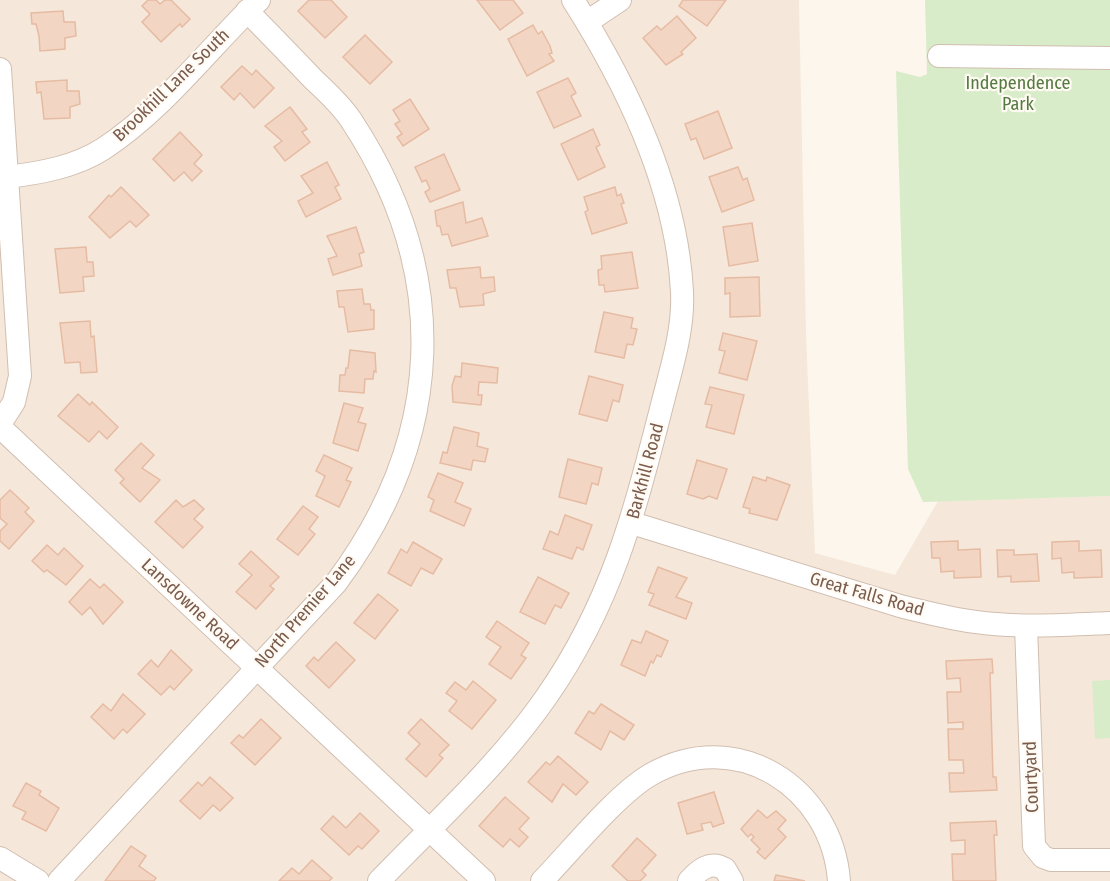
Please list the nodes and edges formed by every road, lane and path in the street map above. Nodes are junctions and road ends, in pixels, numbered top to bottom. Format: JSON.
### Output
{"nodes":[{"id":1,"x":573,"y":0,"type":"edge"},
{"id":2,"x":620,"y":0,"type":"edge"},
{"id":3,"x":253,"y":5,"type":"edge"},
{"id":4,"x":587,"y":22,"type":"junction"},
{"id":5,"x":939,"y":56,"type":"dead end"},
{"id":6,"x":1110,"y":58,"type":"edge"},
{"id":7,"x":0,"y":69,"type":"edge"},
{"id":8,"x":7,"y":177,"type":"junction"},
{"id":9,"x":0,"y":425,"type":"edge"},
{"id":10,"x":632,"y":523,"type":"junction"},
{"id":11,"x":1110,"y":623,"type":"edge"},
{"id":12,"x":1026,"y":626,"type":"junction"},
{"id":13,"x":256,"y":667,"type":"junction"},
{"id":14,"x":428,"y":830,"type":"junction"},
{"id":15,"x":0,"y":858,"type":"edge"},
{"id":16,"x":1110,"y":860,"type":"edge"},
{"id":17,"x":38,"y":881,"type":"edge"},
{"id":18,"x":59,"y":881,"type":"edge"},
{"id":19,"x":379,"y":881,"type":"edge"},
{"id":20,"x":484,"y":881,"type":"edge"},
{"id":21,"x":542,"y":881,"type":"edge"},
{"id":22,"x":689,"y":881,"type":"edge"},
{"id":23,"x":732,"y":881,"type":"edge"},
{"id":24,"x":839,"y":881,"type":"edge"}],
"edges":[{"from":1,"to":4,"type":"street","name":"Barkhill Road"},
{"from":2,"to":4,"type":"street"},
{"from":3,"to":8,"type":"street","name":"Brookhill Lane South"},
{"from":3,"to":13,"type":"street","name":"North Premier Lane"},
{"from":4,"to":10,"type":"street","name":"Barkhill Road"},
{"from":5,"to":6,"type":"street"},
{"from":7,"to":8,"type":"street"},
{"from":8,"to":9,"type":"street"},
{"from":9,"to":13,"type":"street","name":"Lansdowne Road"},
{"from":10,"to":12,"type":"street","name":"Great Falls Road"},
{"from":10,"to":14,"type":"street","name":"Barkhill Road"},
{"from":11,"to":12,"type":"street","name":"Great Falls Road"},
{"from":12,"to":16,"type":"street","name":"Courtyard"},
{"from":13,"to":14,"type":"street","name":"Lansdowne Road"},
{"from":13,"to":18,"type":"street","name":"North Premier Lane"},
{"from":14,"to":19,"type":"street","name":"Barkhill Road"},
{"from":14,"to":20,"type":"street","name":"Lansdowne Road"},
{"from":15,"to":17,"type":"street"},
{"from":21,"to":24,"type":"street"},
{"from":22,"to":23,"type":"street"}]}
